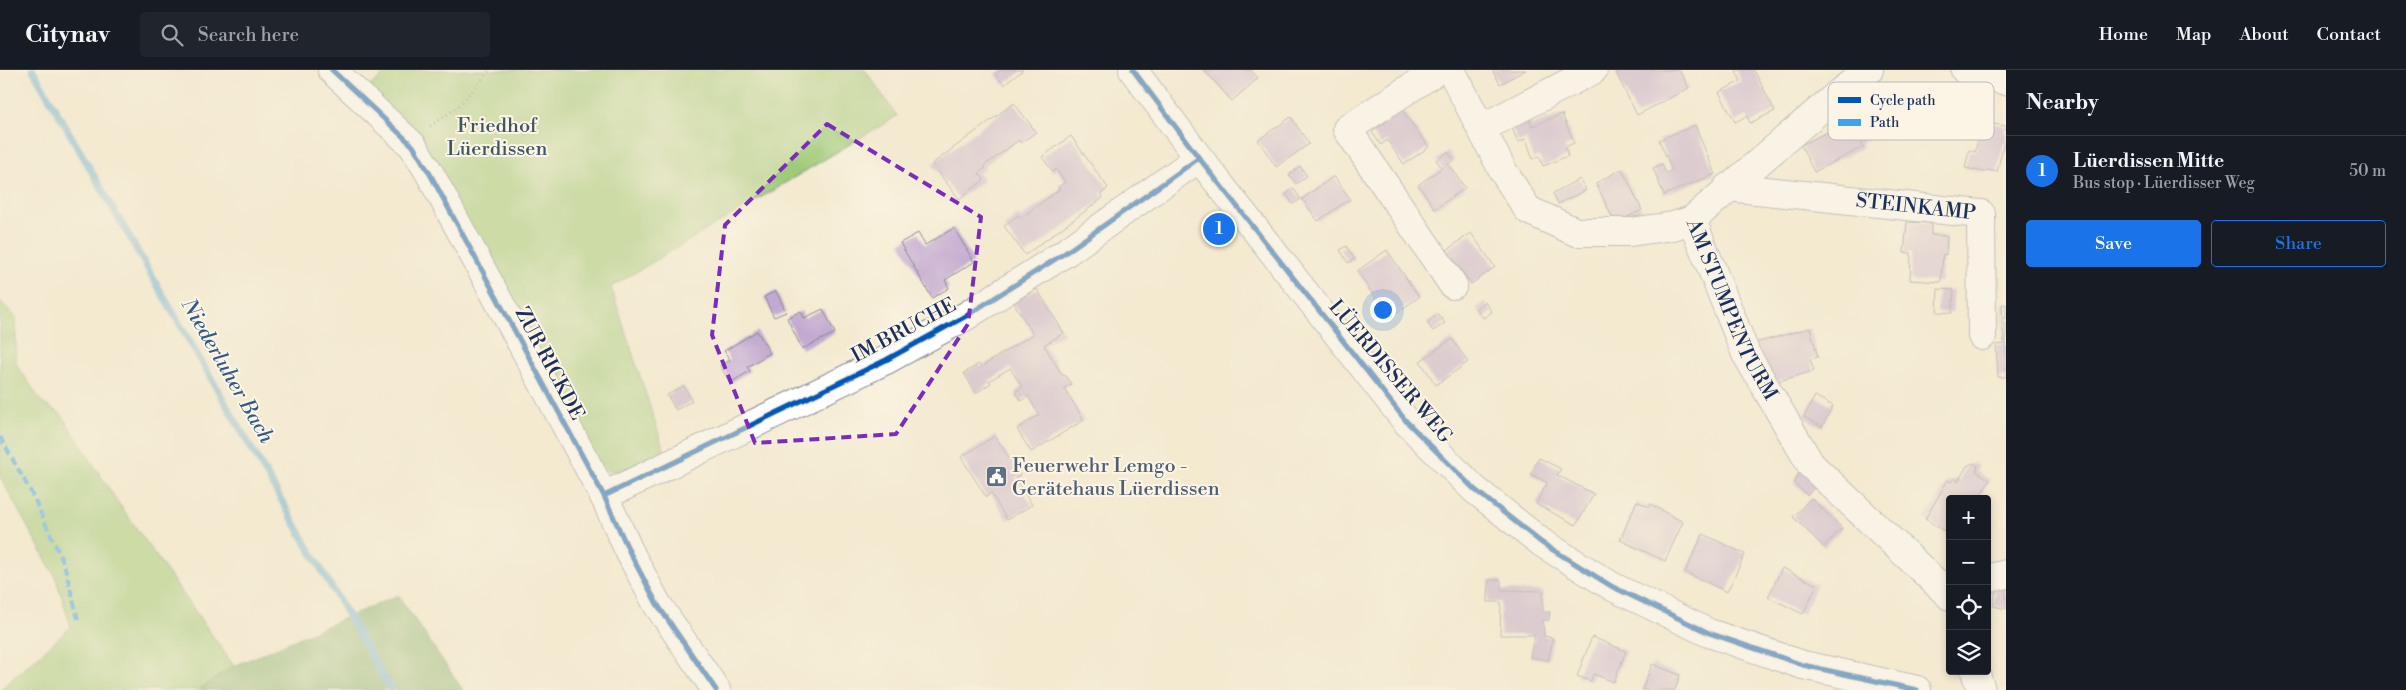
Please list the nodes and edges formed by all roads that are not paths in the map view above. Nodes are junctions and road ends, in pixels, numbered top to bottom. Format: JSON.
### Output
{"nodes":[{"id":1,"x":332,"y":70,"type":"edge"},
{"id":2,"x":1133,"y":70,"type":"edge"},
{"id":3,"x":1438,"y":70,"type":"edge"},
{"id":4,"x":1452,"y":70,"type":"edge"},
{"id":5,"x":1593,"y":70,"type":"edge"},
{"id":6,"x":1869,"y":70,"type":"edge"},
{"id":7,"x":1965,"y":70,"type":"edge"},
{"id":8,"x":2006,"y":81,"type":"edge"},
{"id":9,"x":1853,"y":82,"type":"edge"},
{"id":10,"x":1828,"y":102,"type":"edge"},
{"id":11,"x":1482,"y":128,"type":"junction"},
{"id":12,"x":1199,"y":158,"type":"junction"},
{"id":13,"x":1728,"y":187,"type":"junction"},
{"id":14,"x":1692,"y":220,"type":"junction"},
{"id":15,"x":1453,"y":285,"type":"dead end"},
{"id":16,"x":1982,"y":336,"type":"dead end"},
{"id":17,"x":604,"y":496,"type":"junction"},
{"id":18,"x":2006,"y":574,"type":"edge"},
{"id":19,"x":1991,"y":578,"type":"edge"},
{"id":20,"x":1946,"y":592,"type":"edge"},
{"id":21,"x":1976,"y":675,"type":"edge"},
{"id":22,"x":716,"y":690,"type":"edge"},
{"id":23,"x":1917,"y":690,"type":"edge"},
{"id":24,"x":1981,"y":690,"type":"edge"}],
"edges":[{"from":1,"to":17,"type":"street","name":"ZUR RICKDE"},
{"from":2,"to":12,"type":"street","name":"LÜERDISSER WEG"},
{"from":3,"to":15,"type":"street"},
{"from":4,"to":11,"type":"street","name":"AM STUMPENTURM"},
{"from":5,"to":11,"type":"street"},
{"from":6,"to":9,"type":"street"},
{"from":7,"to":8,"type":"street"},
{"from":10,"to":13,"type":"street"},
{"from":11,"to":14,"type":"street","name":"AM STUMPENTURM"},
{"from":12,"to":17,"type":"street","name":"IM BRUCHE"},
{"from":12,"to":23,"type":"street","name":"LÜERDISSER WEG"},
{"from":13,"to":14,"type":"street"},
{"from":13,"to":16,"type":"street","name":"STEINKAMP"},
{"from":14,"to":20,"type":"street","name":"AM STUMPENTURM"},
{"from":17,"to":22,"type":"street","name":"ZUR RICKDE"},
{"from":18,"to":19,"type":"street"},
{"from":21,"to":24,"type":"street"}]}
